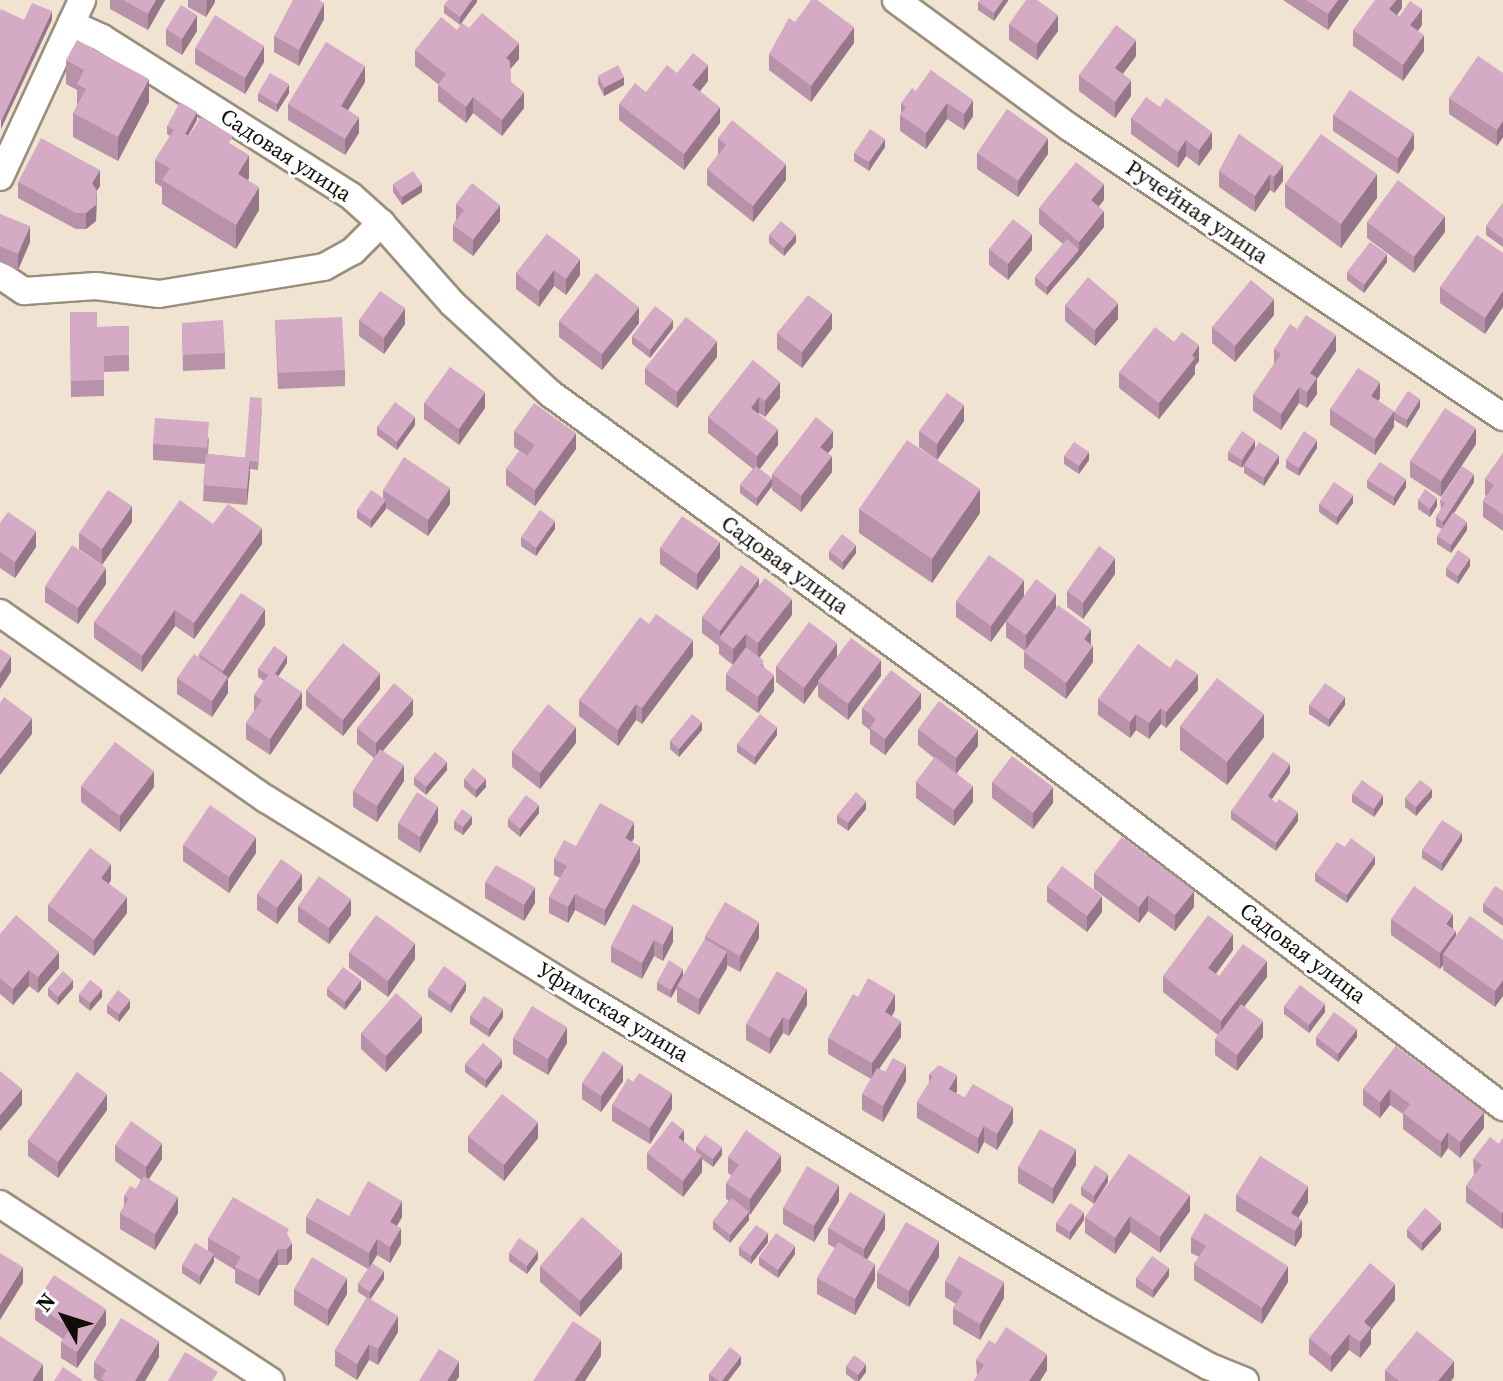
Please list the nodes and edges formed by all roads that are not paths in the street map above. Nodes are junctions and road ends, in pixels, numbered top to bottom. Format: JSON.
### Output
{"nodes":[{"id":1,"x":82,"y":0,"type":"edge"},
{"id":2,"x":896,"y":0,"type":"edge"},
{"id":3,"x":71,"y":24,"type":"junction"},
{"id":4,"x":0,"y":177,"type":"edge"},
{"id":5,"x":381,"y":223,"type":"junction"},
{"id":6,"x":0,"y":275,"type":"edge"},
{"id":7,"x":1503,"y":417,"type":"edge"},
{"id":8,"x":0,"y":613,"type":"edge"},
{"id":9,"x":1503,"y":1107,"type":"edge"},
{"id":10,"x":0,"y":1204,"type":"edge"},
{"id":11,"x":270,"y":1381,"type":"edge"},
{"id":12,"x":1245,"y":1381,"type":"edge"}],
"edges":[{"from":1,"to":3,"type":"street"},
{"from":2,"to":7,"type":"street","name":"Ручейная улица"},
{"from":3,"to":4,"type":"street"},
{"from":3,"to":5,"type":"street","name":"Садовая улица"},
{"from":5,"to":6,"type":"street"},
{"from":5,"to":9,"type":"street","name":"Садовая улица"},
{"from":8,"to":12,"type":"street","name":"Уфимская улица"},
{"from":10,"to":11,"type":"street"}]}
